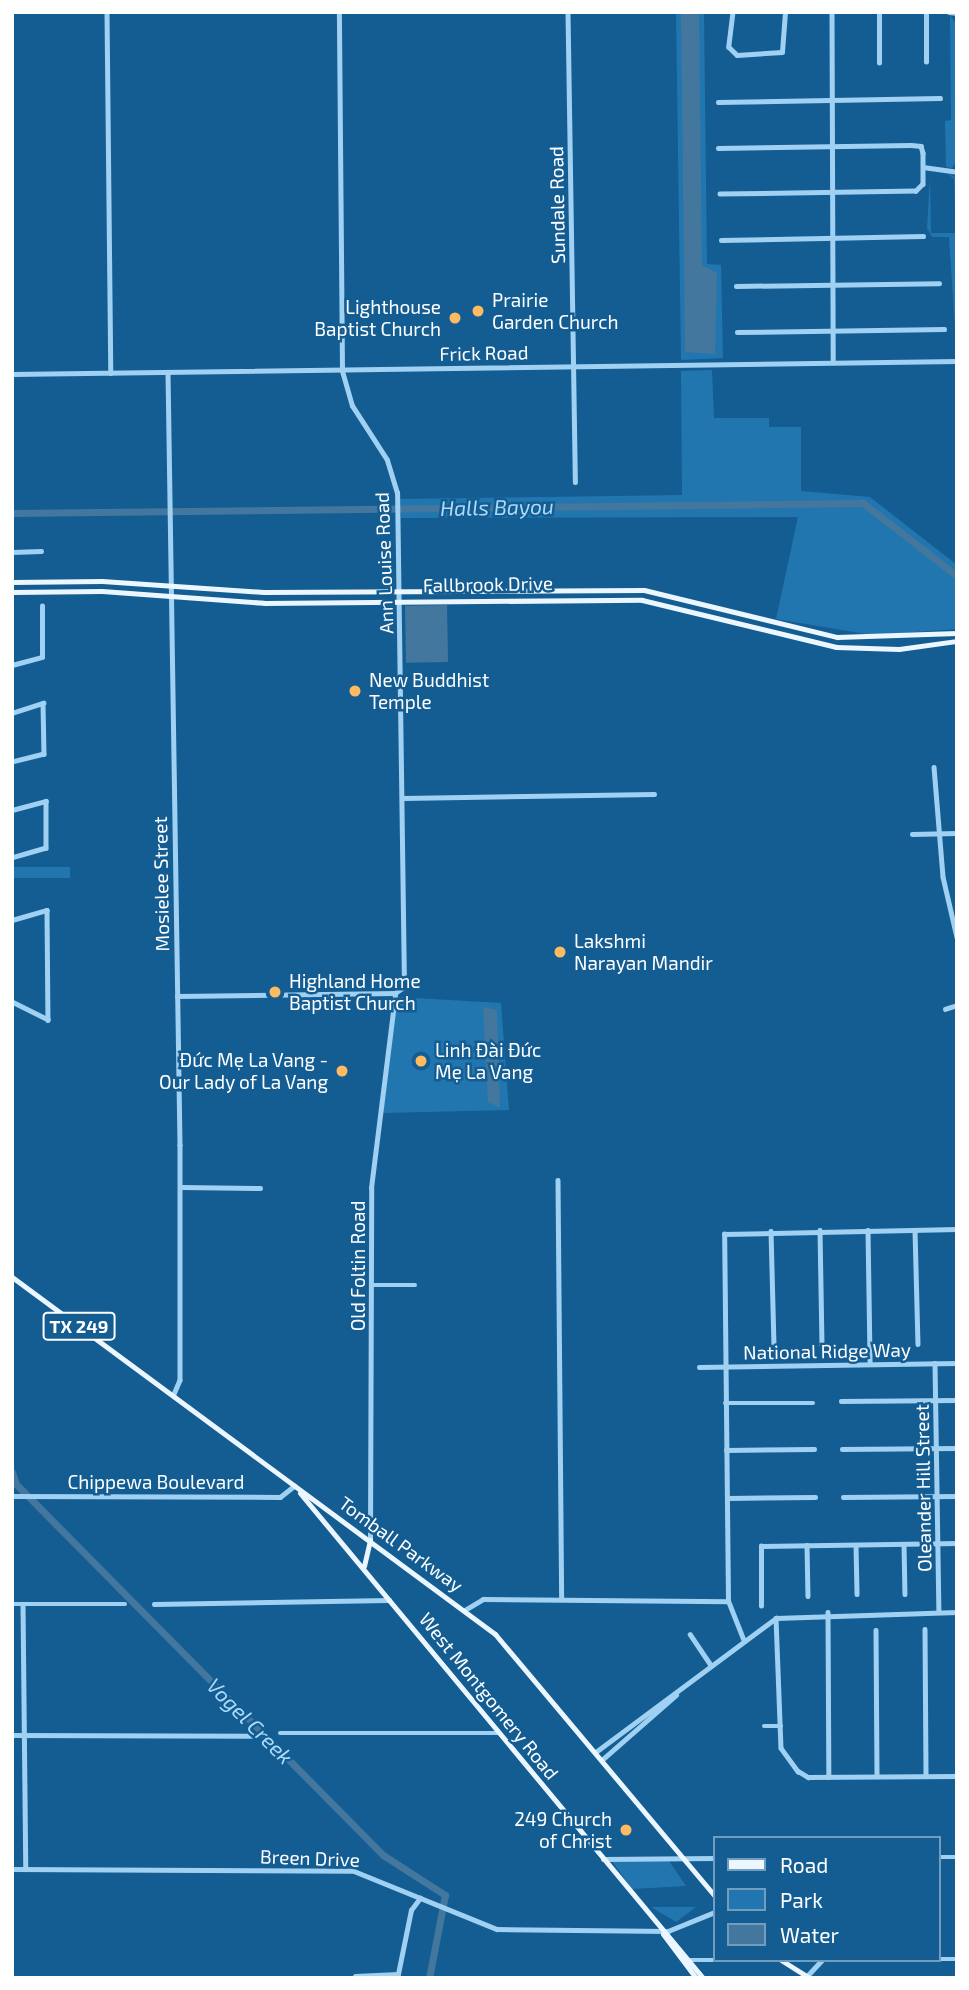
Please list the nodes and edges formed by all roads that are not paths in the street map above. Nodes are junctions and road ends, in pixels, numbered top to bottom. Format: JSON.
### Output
{"nodes":[{"id":1,"x":107,"y":12,"type":"edge"},
{"id":2,"x":339,"y":12,"type":"edge"},
{"id":3,"x":568,"y":12,"type":"edge"},
{"id":4,"x":733,"y":12,"type":"edge"},
{"id":5,"x":785,"y":12,"type":"edge"},
{"id":6,"x":832,"y":12,"type":"edge"},
{"id":7,"x":880,"y":12,"type":"edge"},
{"id":8,"x":926,"y":12,"type":"edge"},
{"id":9,"x":949,"y":12,"type":"edge"},
{"id":10,"x":957,"y":13,"type":"edge"},
{"id":11,"x":926,"y":62,"type":"dead end"},
{"id":12,"x":879,"y":64,"type":"dead end"},
{"id":13,"x":940,"y":98,"type":"dead end"},
{"id":14,"x":830,"y":100,"type":"junction"},
{"id":15,"x":718,"y":102,"type":"dead end"},
{"id":16,"x":830,"y":146,"type":"junction"},
{"id":17,"x":719,"y":148,"type":"dead end"},
{"id":18,"x":923,"y":167,"type":"junction"},
{"id":19,"x":957,"y":172,"type":"edge"},
{"id":20,"x":831,"y":192,"type":"junction"},
{"id":21,"x":720,"y":194,"type":"dead end"},
{"id":22,"x":923,"y":236,"type":"dead end"},
{"id":23,"x":831,"y":238,"type":"junction"},
{"id":24,"x":721,"y":240,"type":"dead end"},
{"id":25,"x":939,"y":283,"type":"dead end"},
{"id":26,"x":832,"y":285,"type":"junction"},
{"id":27,"x":736,"y":286,"type":"dead end"},
{"id":28,"x":944,"y":329,"type":"dead end"},
{"id":29,"x":833,"y":331,"type":"junction"},
{"id":30,"x":737,"y":332,"type":"dead end"},
{"id":31,"x":957,"y":361,"type":"edge"},
{"id":32,"x":834,"y":362,"type":"junction"},
{"id":33,"x":573,"y":366,"type":"junction"},
{"id":34,"x":341,"y":370,"type":"junction"},
{"id":35,"x":168,"y":372,"type":"junction"},
{"id":36,"x":111,"y":373,"type":"junction"},
{"id":37,"x":12,"y":374,"type":"edge"},
{"id":38,"x":575,"y":482,"type":"dead end"},
{"id":39,"x":41,"y":551,"type":"dead end"},
{"id":40,"x":12,"y":552,"type":"edge"},
{"id":41,"x":12,"y":582,"type":"edge"},
{"id":42,"x":170,"y":585,"type":"junction"},
{"id":43,"x":563,"y":589,"type":"junction"},
{"id":44,"x":401,"y":590,"type":"junction"},
{"id":45,"x":644,"y":590,"type":"junction"},
{"id":46,"x":12,"y":592,"type":"edge"},
{"id":47,"x":170,"y":596,"type":"junction"},
{"id":48,"x":563,"y":599,"type":"junction"},
{"id":49,"x":642,"y":600,"type":"junction"},
{"id":50,"x":401,"y":601,"type":"junction"},
{"id":51,"x":41,"y":606,"type":"dead end"},
{"id":52,"x":957,"y":633,"type":"edge"},
{"id":53,"x":957,"y":640,"type":"edge"},
{"id":54,"x":12,"y":664,"type":"edge"},
{"id":55,"x":12,"y":712,"type":"edge"},
{"id":56,"x":12,"y":762,"type":"edge"},
{"id":57,"x":933,"y":767,"type":"dead end"},
{"id":58,"x":654,"y":794,"type":"dead end"},
{"id":59,"x":403,"y":798,"type":"junction"},
{"id":60,"x":12,"y":810,"type":"edge"},
{"id":61,"x":957,"y":833,"type":"edge"},
{"id":62,"x":912,"y":834,"type":"dead end"},
{"id":63,"x":938,"y":834,"type":"junction"},
{"id":64,"x":12,"y":858,"type":"edge"},
{"id":65,"x":12,"y":920,"type":"edge"},
{"id":66,"x":957,"y":937,"type":"edge"},
{"id":67,"x":395,"y":993,"type":"junction"},
{"id":68,"x":177,"y":996,"type":"junction"},
{"id":69,"x":12,"y":1002,"type":"edge"},
{"id":70,"x":957,"y":1005,"type":"edge"},
{"id":71,"x":945,"y":1009,"type":"dead end"},
{"id":72,"x":558,"y":1180,"type":"dead end"},
{"id":73,"x":180,"y":1187,"type":"junction"},
{"id":74,"x":260,"y":1188,"type":"dead end"},
{"id":75,"x":957,"y":1229,"type":"edge"},
{"id":76,"x":820,"y":1230,"type":"junction"},
{"id":77,"x":868,"y":1230,"type":"junction"},
{"id":78,"x":915,"y":1230,"type":"junction"},
{"id":79,"x":771,"y":1231,"type":"junction"},
{"id":80,"x":13,"y":1279,"type":"edge"},
{"id":81,"x":372,"y":1285,"type":"junction"},
{"id":82,"x":415,"y":1285,"type":"dead end"},
{"id":83,"x":918,"y":1344,"type":"dead end"},
{"id":84,"x":822,"y":1345,"type":"dead end"},
{"id":85,"x":774,"y":1346,"type":"dead end"},
{"id":86,"x":936,"y":1363,"type":"junction"},
{"id":87,"x":957,"y":1363,"type":"edge"},
{"id":88,"x":870,"y":1364,"type":"junction"},
{"id":89,"x":699,"y":1367,"type":"dead end"},
{"id":90,"x":724,"y":1367,"type":"junction"},
{"id":91,"x":174,"y":1394,"type":"junction"},
{"id":92,"x":936,"y":1400,"type":"junction"},
{"id":93,"x":957,"y":1400,"type":"edge"},
{"id":94,"x":841,"y":1401,"type":"dead end"},
{"id":95,"x":725,"y":1403,"type":"junction"},
{"id":96,"x":813,"y":1403,"type":"dead end"},
{"id":97,"x":937,"y":1448,"type":"junction"},
{"id":98,"x":957,"y":1448,"type":"edge"},
{"id":99,"x":814,"y":1449,"type":"dead end"},
{"id":100,"x":842,"y":1449,"type":"dead end"},
{"id":101,"x":726,"y":1450,"type":"junction"},
{"id":102,"x":296,"y":1486,"type":"junction"},
{"id":103,"x":12,"y":1496,"type":"edge"},
{"id":104,"x":937,"y":1496,"type":"junction"},
{"id":105,"x":957,"y":1496,"type":"edge"},
{"id":106,"x":815,"y":1497,"type":"dead end"},
{"id":107,"x":843,"y":1497,"type":"dead end"},
{"id":108,"x":727,"y":1498,"type":"junction"},
{"id":109,"x":370,"y":1540,"type":"junction"},
{"id":110,"x":957,"y":1543,"type":"edge"},
{"id":111,"x":904,"y":1544,"type":"junction"},
{"id":112,"x":938,"y":1544,"type":"junction"},
{"id":113,"x":807,"y":1545,"type":"junction"},
{"id":114,"x":856,"y":1545,"type":"junction"},
{"id":115,"x":365,"y":1569,"type":"junction"},
{"id":116,"x":857,"y":1594,"type":"dead end"},
{"id":117,"x":905,"y":1594,"type":"dead end"},
{"id":118,"x":808,"y":1596,"type":"dead end"},
{"id":119,"x":562,"y":1599,"type":"junction"},
{"id":120,"x":390,"y":1600,"type":"junction"},
{"id":121,"x":728,"y":1601,"type":"junction"},
{"id":122,"x":12,"y":1604,"type":"edge"},
{"id":123,"x":23,"y":1604,"type":"junction"},
{"id":124,"x":125,"y":1604,"type":"dead end"},
{"id":125,"x":154,"y":1604,"type":"dead end"},
{"id":126,"x":761,"y":1606,"type":"dead end"},
{"id":127,"x":465,"y":1611,"type":"junction"},
{"id":128,"x":828,"y":1612,"type":"junction"},
{"id":129,"x":939,"y":1612,"type":"junction"},
{"id":130,"x":957,"y":1612,"type":"edge"},
{"id":131,"x":776,"y":1618,"type":"junction"},
{"id":132,"x":925,"y":1629,"type":"dead end"},
{"id":133,"x":876,"y":1630,"type":"dead end"},
{"id":134,"x":690,"y":1634,"type":"dead end"},
{"id":135,"x":743,"y":1639,"type":"junction"},
{"id":136,"x":711,"y":1665,"type":"junction"},
{"id":137,"x":685,"y":1686,"type":"junction"},
{"id":138,"x":643,"y":1715,"type":"junction"},
{"id":139,"x":648,"y":1722,"type":"junction"},
{"id":140,"x":764,"y":1726,"type":"dead end"},
{"id":141,"x":781,"y":1726,"type":"junction"},
{"id":142,"x":280,"y":1733,"type":"dead end"},
{"id":143,"x":498,"y":1733,"type":"junction"},
{"id":144,"x":12,"y":1735,"type":"edge"},
{"id":145,"x":24,"y":1735,"type":"junction"},
{"id":146,"x":253,"y":1736,"type":"dead end"},
{"id":147,"x":597,"y":1752,"type":"junction"},
{"id":148,"x":603,"y":1759,"type":"junction"},
{"id":149,"x":877,"y":1776,"type":"junction"},
{"id":150,"x":926,"y":1776,"type":"junction"},
{"id":151,"x":957,"y":1776,"type":"edge"},
{"id":152,"x":830,"y":1777,"type":"junction"},
{"id":153,"x":684,"y":1858,"type":"junction"},
{"id":154,"x":713,"y":1858,"type":"edge"},
{"id":155,"x":602,"y":1859,"type":"junction"},
{"id":156,"x":12,"y":1869,"type":"edge"},
{"id":157,"x":26,"y":1869,"type":"junction"},
{"id":158,"x":713,"y":1894,"type":"edge"},
{"id":159,"x":420,"y":1898,"type":"junction"},
{"id":160,"x":713,"y":1913,"type":"edge"},
{"id":161,"x":661,"y":1931,"type":"junction"},
{"id":162,"x":688,"y":1960,"type":"junction"},
{"id":163,"x":713,"y":1960,"type":"edge"},
{"id":164,"x":784,"y":1962,"type":"edge"},
{"id":165,"x":820,"y":1962,"type":"edge"},
{"id":166,"x":355,"y":1976,"type":"dead end"},
{"id":167,"x":809,"y":1977,"type":"edge"},
{"id":168,"x":696,"y":1978,"type":"edge"},
{"id":169,"x":703,"y":1978,"type":"edge"}],
"edges":[{"from":1,"to":36,"type":"street"},
{"from":2,"to":34,"type":"street","name":"Ann Louise Road"},
{"from":3,"to":33,"type":"street","name":"Sundale Road"},
{"from":4,"to":5,"type":"street"},
{"from":6,"to":14,"type":"street"},
{"from":7,"to":12,"type":"street"},
{"from":8,"to":11,"type":"street"},
{"from":9,"to":10,"type":"street"},
{"from":13,"to":14,"type":"street"},
{"from":14,"to":15,"type":"street"},
{"from":14,"to":16,"type":"street"},
{"from":16,"to":17,"type":"street"},
{"from":16,"to":18,"type":"street"},
{"from":16,"to":20,"type":"street"},
{"from":18,"to":19,"type":"street"},
{"from":18,"to":20,"type":"street"},
{"from":20,"to":21,"type":"street"},
{"from":20,"to":23,"type":"street"},
{"from":22,"to":23,"type":"street"},
{"from":23,"to":24,"type":"street"},
{"from":23,"to":26,"type":"street"},
{"from":25,"to":26,"type":"street"},
{"from":26,"to":27,"type":"street"},
{"from":26,"to":29,"type":"street"},
{"from":28,"to":29,"type":"street"},
{"from":29,"to":30,"type":"street"},
{"from":29,"to":32,"type":"street"},
{"from":31,"to":32,"type":"street","name":"Frick Road"},
{"from":32,"to":33,"type":"street","name":"Frick Road"},
{"from":33,"to":34,"type":"street","name":"Frick Road"},
{"from":33,"to":38,"type":"street","name":"Sundale Road"},
{"from":34,"to":35,"type":"street","name":"Frick Road"},
{"from":34,"to":44,"type":"street","name":"Ann Louise Road"},
{"from":35,"to":36,"type":"street","name":"Frick Road"},
{"from":35,"to":42,"type":"street","name":"Mosielee Street"},
{"from":36,"to":37,"type":"street","name":"Frick Road"},
{"from":39,"to":40,"type":"street"},
{"from":41,"to":42,"type":"main road","name":"Fallbrook Drive"},
{"from":42,"to":44,"type":"main road","name":"Fallbrook Drive"},
{"from":42,"to":47,"type":"street","name":"Mosielee Street"},
{"from":43,"to":44,"type":"main road","name":"Fallbrook Drive"},
{"from":43,"to":45,"type":"main road","name":"Fallbrook Drive"},
{"from":43,"to":48,"type":"main road"},
{"from":44,"to":50,"type":"street","name":"Ann Louise Road"},
{"from":45,"to":49,"type":"main road"},
{"from":45,"to":52,"type":"main road","name":"Fallbrook Drive"},
{"from":46,"to":47,"type":"main road","name":"Fallbrook Drive"},
{"from":47,"to":50,"type":"main road","name":"Fallbrook Drive"},
{"from":47,"to":68,"type":"street","name":"Mosielee Street"},
{"from":48,"to":49,"type":"main road","name":"Fallbrook Drive"},
{"from":48,"to":50,"type":"main road","name":"Fallbrook Drive"},
{"from":49,"to":53,"type":"main road","name":"Fallbrook Drive"},
{"from":50,"to":59,"type":"street","name":"Ann Louise Road"},
{"from":51,"to":54,"type":"street"},
{"from":55,"to":56,"type":"street"},
{"from":57,"to":63,"type":"street"},
{"from":58,"to":59,"type":"street"},
{"from":59,"to":67,"type":"street","name":"Ann Louise Road"},
{"from":60,"to":64,"type":"street"},
{"from":61,"to":63,"type":"street"},
{"from":62,"to":63,"type":"street"},
{"from":63,"to":66,"type":"street"},
{"from":65,"to":69,"type":"street"},
{"from":67,"to":68,"type":"street"},
{"from":67,"to":81,"type":"street","name":"Old Foltin Road"},
{"from":68,"to":73,"type":"street","name":"Mosielee Street"},
{"from":70,"to":71,"type":"street"},
{"from":72,"to":119,"type":"street"},
{"from":73,"to":74,"type":"street"},
{"from":73,"to":91,"type":"street","name":"Mosielee Street"},
{"from":75,"to":78,"type":"street"},
{"from":76,"to":77,"type":"street"},
{"from":76,"to":79,"type":"street"},
{"from":76,"to":84,"type":"street"},
{"from":77,"to":78,"type":"street"},
{"from":77,"to":88,"type":"street"},
{"from":78,"to":83,"type":"street"},
{"from":79,"to":85,"type":"street"},
{"from":79,"to":90,"type":"street"},
{"from":80,"to":91,"type":"main road","name":"Tomball Parkway","number":"TX 249"},
{"from":81,"to":82,"type":"street"},
{"from":81,"to":109,"type":"street","name":"Old Foltin Road"},
{"from":86,"to":87,"type":"street","name":"National Ridge Way"},
{"from":86,"to":88,"type":"street","name":"National Ridge Way"},
{"from":86,"to":92,"type":"street","name":"Oleander Hill Street"},
{"from":88,"to":90,"type":"street","name":"National Ridge Way"},
{"from":89,"to":90,"type":"street","name":"National Ridge Way"},
{"from":90,"to":95,"type":"street"},
{"from":91,"to":102,"type":"main road","name":"Tomball Parkway","number":"TX 249"},
{"from":92,"to":93,"type":"street"},
{"from":92,"to":94,"type":"street"},
{"from":92,"to":97,"type":"street","name":"Oleander Hill Street"},
{"from":95,"to":96,"type":"street"},
{"from":95,"to":101,"type":"street"},
{"from":97,"to":98,"type":"street"},
{"from":97,"to":100,"type":"street"},
{"from":97,"to":104,"type":"street","name":"Oleander Hill Street"},
{"from":99,"to":101,"type":"street"},
{"from":101,"to":108,"type":"street"},
{"from":102,"to":103,"type":"street","name":"Chippewa Boulevard"},
{"from":102,"to":109,"type":"main road","name":"Tomball Parkway","number":"TX 249"},
{"from":102,"to":115,"type":"main road","name":"West Montgomery Road"},
{"from":104,"to":105,"type":"street"},
{"from":104,"to":107,"type":"street"},
{"from":104,"to":112,"type":"street","name":"Oleander Hill Street"},
{"from":106,"to":108,"type":"street"},
{"from":108,"to":121,"type":"street"},
{"from":109,"to":115,"type":"main road"},
{"from":109,"to":127,"type":"main road","name":"Tomball Parkway","number":"TX 249"},
{"from":110,"to":112,"type":"street"},
{"from":111,"to":112,"type":"street"},
{"from":111,"to":114,"type":"street"},
{"from":111,"to":117,"type":"street"},
{"from":112,"to":129,"type":"street","name":"Oleander Hill Street"},
{"from":113,"to":114,"type":"street"},
{"from":113,"to":118,"type":"street"},
{"from":113,"to":126,"type":"street"},
{"from":114,"to":116,"type":"street"},
{"from":115,"to":120,"type":"main road","name":"West Montgomery Road"},
{"from":119,"to":121,"type":"street"},
{"from":119,"to":127,"type":"street"},
{"from":120,"to":125,"type":"street"},
{"from":120,"to":143,"type":"main road","name":"West Montgomery Road"},
{"from":121,"to":135,"type":"street"},
{"from":122,"to":123,"type":"street"},
{"from":123,"to":124,"type":"street"},
{"from":123,"to":145,"type":"street"},
{"from":127,"to":147,"type":"main road","name":"Tomball Parkway","number":"TX 249"},
{"from":128,"to":129,"type":"street"},
{"from":128,"to":131,"type":"street"},
{"from":128,"to":152,"type":"street"},
{"from":129,"to":130,"type":"street"},
{"from":131,"to":135,"type":"street"},
{"from":131,"to":141,"type":"street"},
{"from":132,"to":150,"type":"street"},
{"from":133,"to":149,"type":"street"},
{"from":134,"to":136,"type":"street"},
{"from":135,"to":136,"type":"street"},
{"from":136,"to":137,"type":"street"},
{"from":137,"to":138,"type":"street"},
{"from":137,"to":139,"type":"street"},
{"from":138,"to":139,"type":"street"},
{"from":138,"to":147,"type":"street"},
{"from":139,"to":148,"type":"street"},
{"from":140,"to":141,"type":"street"},
{"from":141,"to":152,"type":"street"},
{"from":142,"to":143,"type":"street"},
{"from":143,"to":155,"type":"main road","name":"West Montgomery Road"},
{"from":144,"to":145,"type":"street"},
{"from":145,"to":146,"type":"street"},
{"from":145,"to":157,"type":"street"},
{"from":147,"to":148,"type":"main road","name":"Tomball Parkway","number":"TX 249"},
{"from":148,"to":153,"type":"main road","name":"Tomball Parkway","number":"TX 249"},
{"from":149,"to":150,"type":"street"},
{"from":149,"to":152,"type":"street"},
{"from":150,"to":151,"type":"street"},
{"from":153,"to":154,"type":"street"},
{"from":153,"to":155,"type":"street"},
{"from":153,"to":158,"type":"main road","name":"Tomball Parkway","number":"TX 249"},
{"from":155,"to":161,"type":"main road","name":"West Montgomery Road"},
{"from":156,"to":157,"type":"street","name":"Breen Drive"},
{"from":157,"to":159,"type":"street","name":"Breen Drive"},
{"from":159,"to":161,"type":"street","name":"Breen Drive"},
{"from":159,"to":166,"type":"street"},
{"from":160,"to":161,"type":"street","name":"Breen Drive"},
{"from":161,"to":162,"type":"main road","name":"West Montgomery Road"},
{"from":161,"to":168,"type":"main road","name":"West Montgomery Road"},
{"from":162,"to":163,"type":"street"},
{"from":162,"to":169,"type":"main road","name":"West Montgomery Road"},
{"from":164,"to":167,"type":"main road"},
{"from":165,"to":167,"type":"street"}]}
